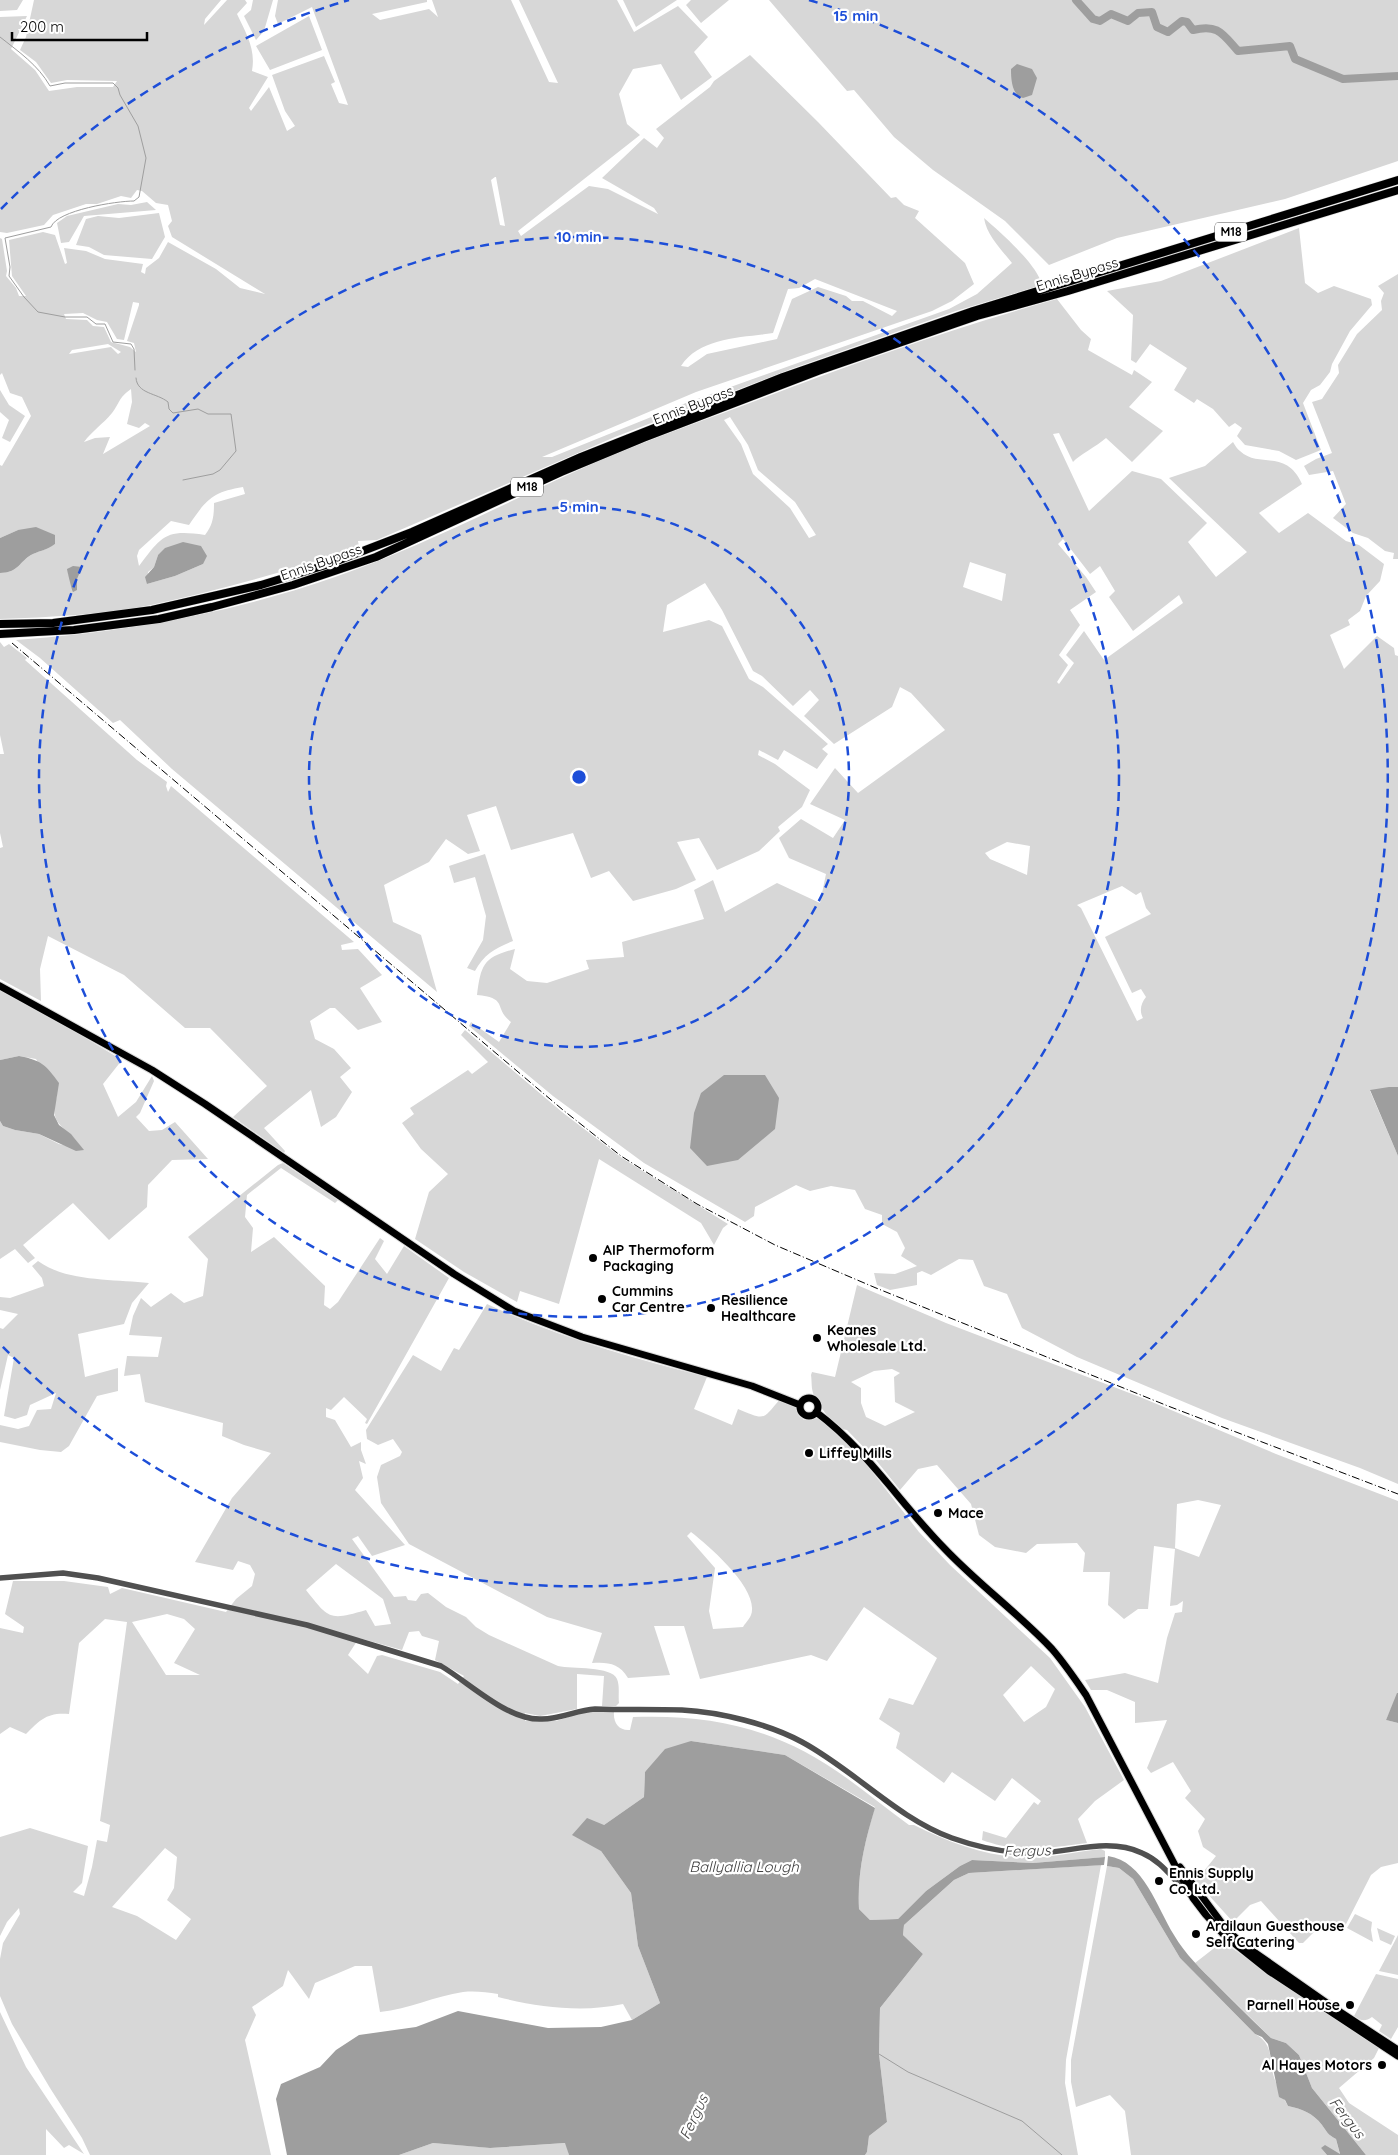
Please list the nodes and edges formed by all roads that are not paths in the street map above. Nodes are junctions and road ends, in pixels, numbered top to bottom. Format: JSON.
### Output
{"nodes":[{"id":1,"x":1398,"y":180,"type":"edge"},
{"id":2,"x":1398,"y":190,"type":"edge"},
{"id":3,"x":1066,"y":287,"type":"junction"},
{"id":4,"x":1043,"y":294,"type":"junction"},
{"id":5,"x":0,"y":624,"type":"edge"},
{"id":6,"x":0,"y":634,"type":"edge"},
{"id":7,"x":0,"y":986,"type":"edge"},
{"id":8,"x":800,"y":1405,"type":"junction"},
{"id":9,"x":816,"y":1412,"type":"junction"},
{"id":10,"x":0,"y":1578,"type":"edge"},
{"id":11,"x":1177,"y":1872,"type":"junction"},
{"id":12,"x":1398,"y":2050,"type":"edge"},
{"id":13,"x":1398,"y":2056,"type":"edge"}],
"edges":[{"from":1,"to":3,"type":"highway","name":"Ennis Bypass","number":"M18"},
{"from":2,"to":3,"type":"highway","name":"Ennis Bypass","number":"M18"},
{"from":3,"to":4,"type":"highway","name":"Ennis Bypass","number":"M18"},
{"from":4,"to":5,"type":"highway","name":"Ennis Bypass","number":"M18"},
{"from":4,"to":6,"type":"highway","name":"Ennis Bypass","number":"M18"},
{"from":7,"to":8,"type":"main road"},
{"from":8,"to":9,"type":"main road"},
{"from":8,"to":9,"type":"main road"},
{"from":9,"to":11,"type":"main road"},
{"from":10,"to":11,"type":"street"},
{"from":11,"to":12,"type":"main road"},
{"from":11,"to":13,"type":"main road"}]}
